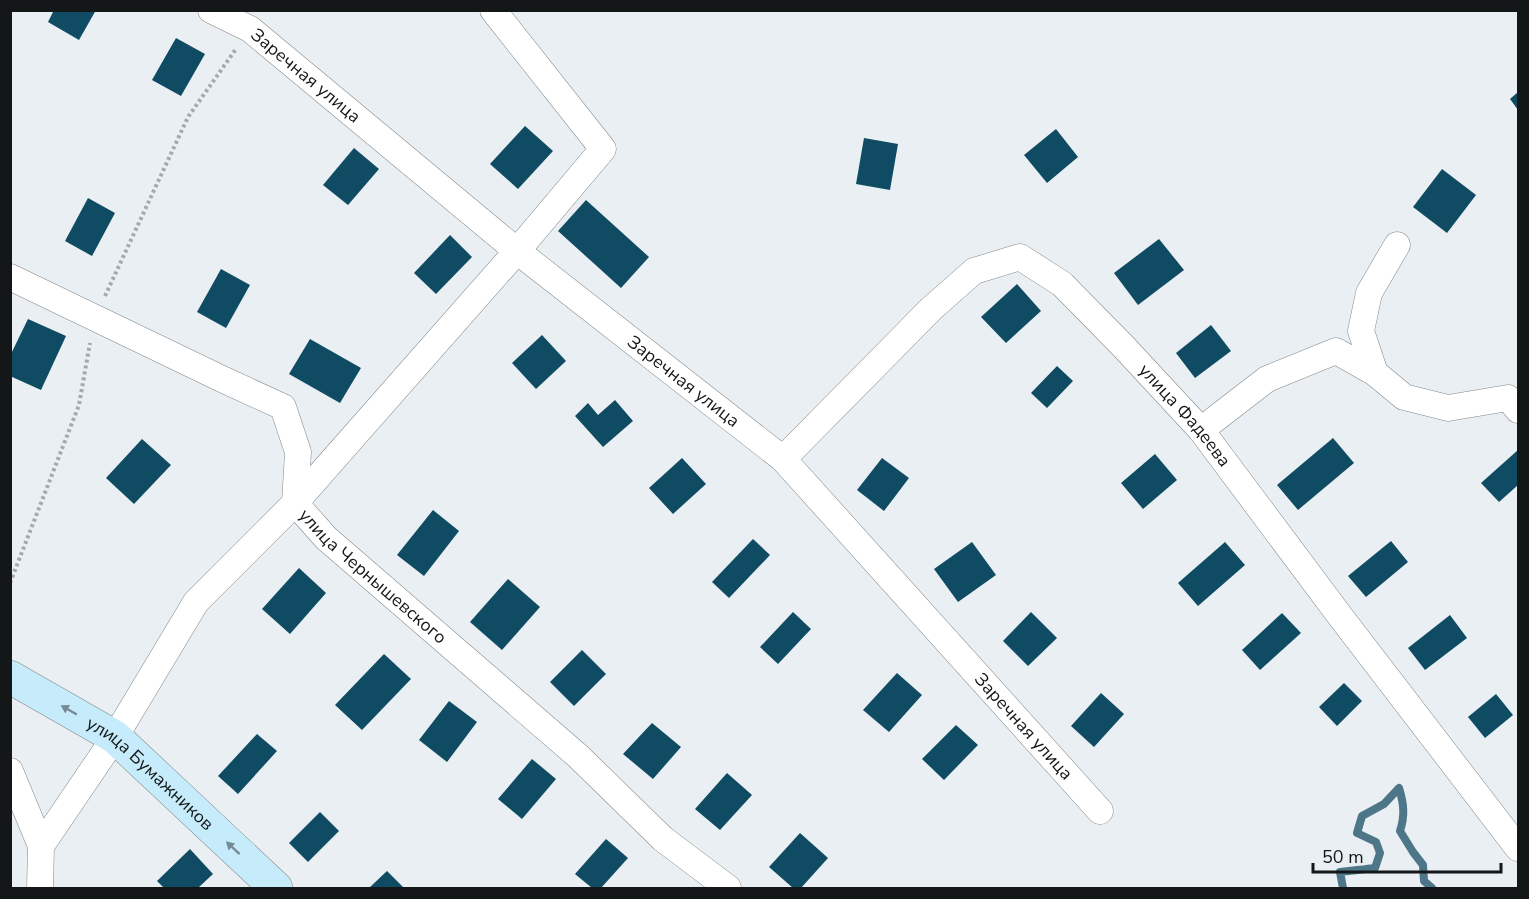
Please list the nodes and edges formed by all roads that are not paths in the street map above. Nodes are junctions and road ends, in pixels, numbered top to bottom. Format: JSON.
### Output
{"nodes":[{"id":1,"x":211,"y":10,"type":"edge"},
{"id":2,"x":493,"y":10,"type":"edge"},
{"id":3,"x":1396,"y":245,"type":"dead end"},
{"id":4,"x":518,"y":251,"type":"junction"},
{"id":5,"x":10,"y":277,"type":"edge"},
{"id":6,"x":1375,"y":373,"type":"junction"},
{"id":7,"x":1515,"y":402,"type":"edge"},
{"id":8,"x":1201,"y":430,"type":"junction"},
{"id":9,"x":783,"y":459,"type":"junction"},
{"id":10,"x":295,"y":503,"type":"junction"},
{"id":11,"x":10,"y":676,"type":"edge"},
{"id":12,"x":115,"y":737,"type":"junction"},
{"id":13,"x":10,"y":771,"type":"edge"},
{"id":14,"x":1100,"y":811,"type":"dead end"},
{"id":15,"x":41,"y":846,"type":"junction"},
{"id":16,"x":1518,"y":848,"type":"edge"},
{"id":17,"x":40,"y":888,"type":"edge"},
{"id":18,"x":276,"y":888,"type":"edge"},
{"id":19,"x":728,"y":888,"type":"edge"}],
"edges":[{"from":1,"to":4,"type":"street","name":"Заречная улица"},
{"from":2,"to":4,"type":"street"},
{"from":3,"to":6,"type":"street"},
{"from":4,"to":9,"type":"street","name":"Заречная улица"},
{"from":4,"to":10,"type":"street"},
{"from":5,"to":10,"type":"street","name":"улица Чернышевского"},
{"from":6,"to":7,"type":"street"},
{"from":6,"to":8,"type":"street"},
{"from":8,"to":9,"type":"street","name":"улица Фадеева"},
{"from":8,"to":16,"type":"street","name":"улица Фадеева"},
{"from":9,"to":14,"type":"street","name":"Заречная улица"},
{"from":10,"to":12,"type":"street"},
{"from":10,"to":19,"type":"street","name":"улица Чернышевского"},
{"from":12,"to":11,"type":"street","name":"улица Бумажников","one_way":true},
{"from":12,"to":15,"type":"street"},
{"from":18,"to":12,"type":"street","name":"улица Бумажников","one_way":true},
{"from":13,"to":15,"type":"street"},
{"from":15,"to":17,"type":"street"}]}
